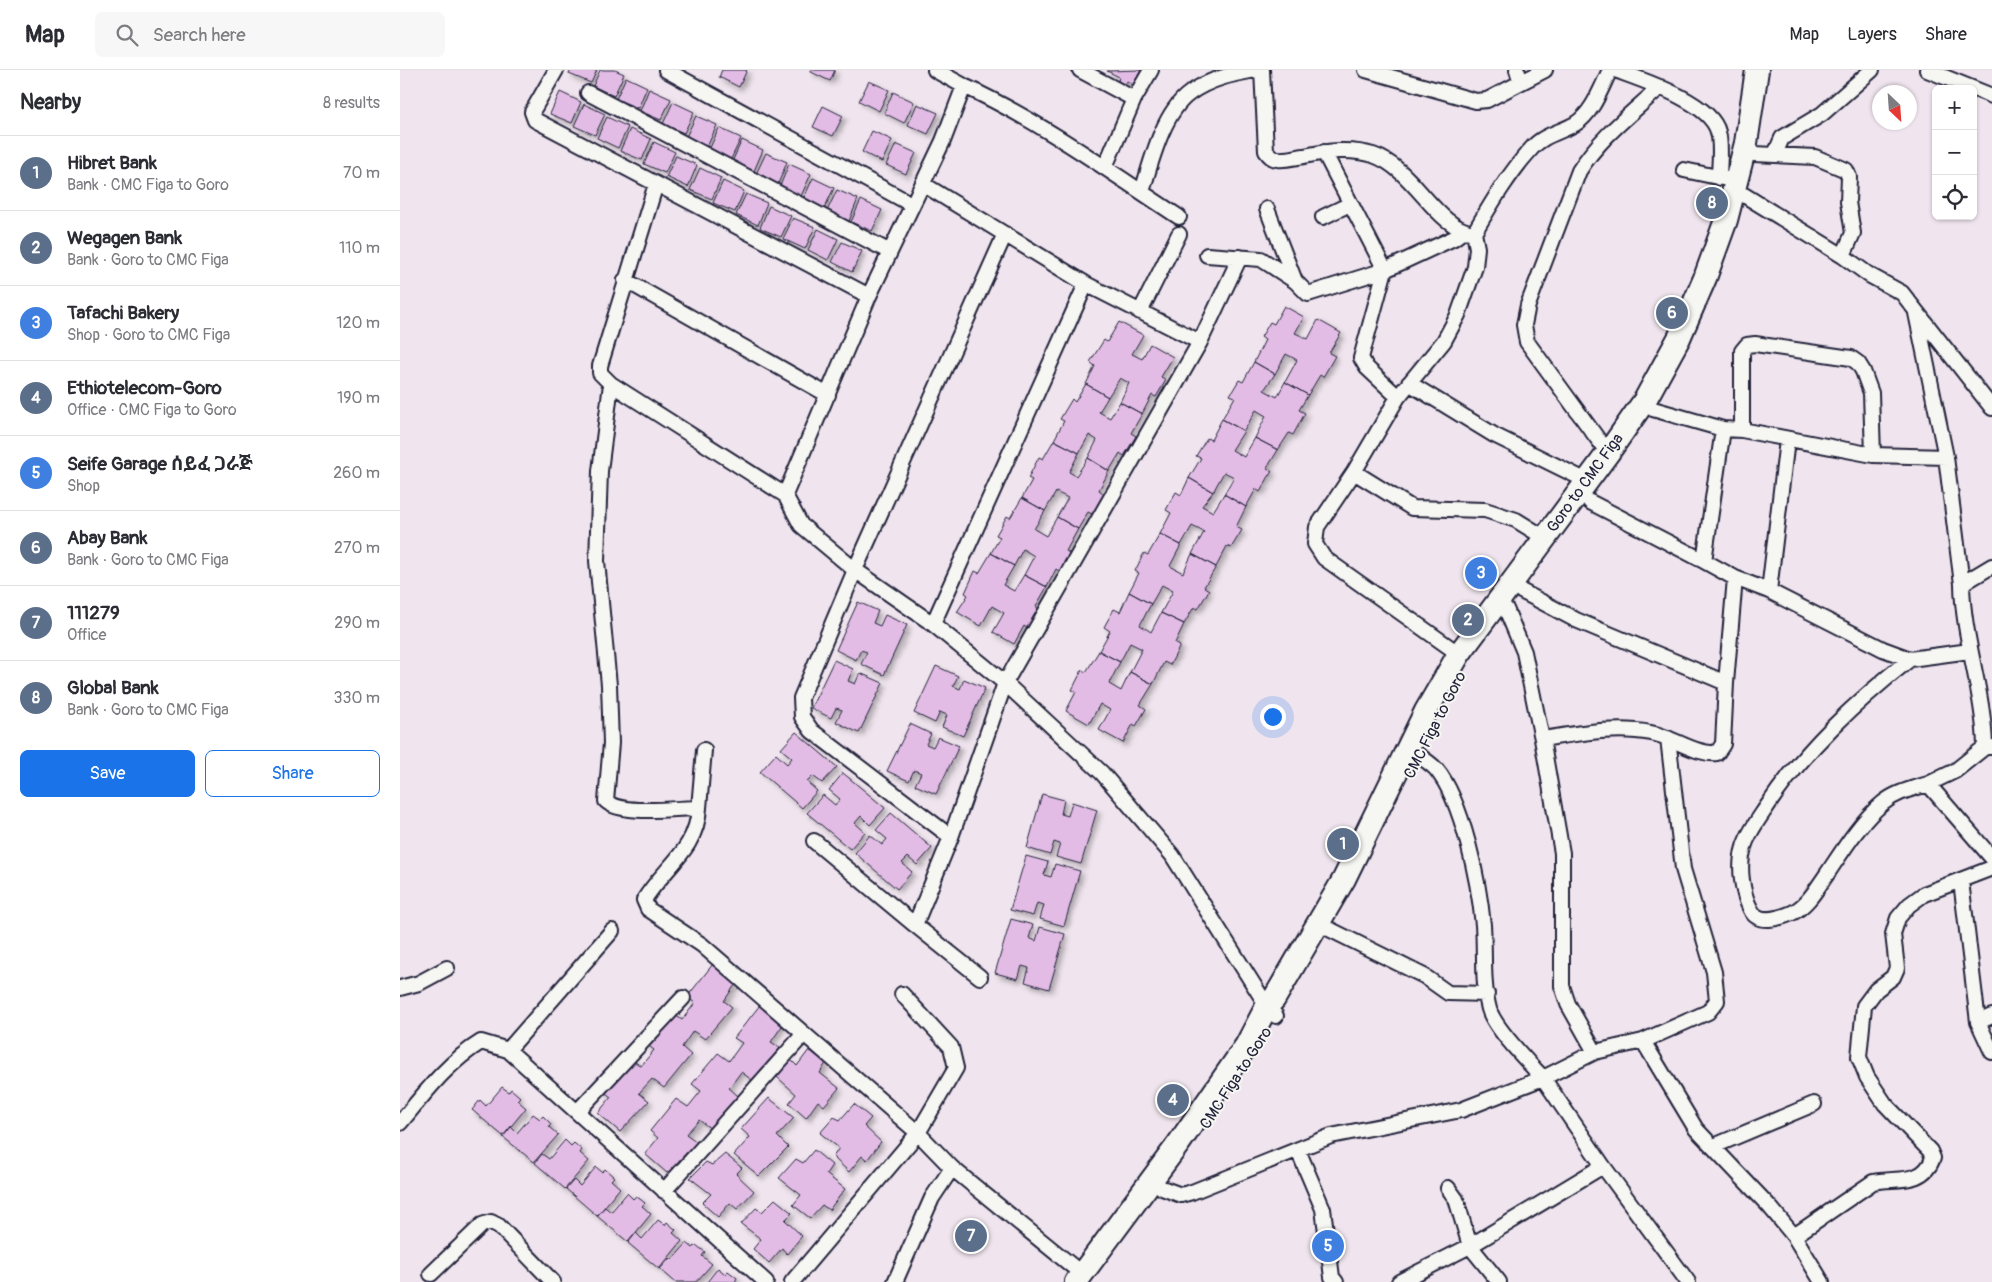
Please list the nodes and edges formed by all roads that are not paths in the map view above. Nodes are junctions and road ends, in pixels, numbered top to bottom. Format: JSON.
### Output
{"nodes":[{"id":1,"x":556,"y":70,"type":"edge"},
{"id":2,"x":666,"y":70,"type":"edge"},
{"id":3,"x":936,"y":70,"type":"edge"},
{"id":4,"x":1080,"y":70,"type":"edge"},
{"id":5,"x":1151,"y":70,"type":"edge"},
{"id":6,"x":1255,"y":70,"type":"edge"},
{"id":7,"x":1262,"y":70,"type":"edge"},
{"id":8,"x":1366,"y":70,"type":"edge"},
{"id":9,"x":1545,"y":70,"type":"edge"},
{"id":10,"x":1610,"y":70,"type":"edge"},
{"id":11,"x":1615,"y":70,"type":"edge"},
{"id":12,"x":1757,"y":70,"type":"edge"},
{"id":13,"x":1770,"y":70,"type":"edge"},
{"id":14,"x":1872,"y":70,"type":"edge"},
{"id":15,"x":1927,"y":70,"type":"edge"},
{"id":16,"x":1519,"y":76,"type":"edge"},
{"id":17,"x":964,"y":86,"type":"junction"},
{"id":18,"x":1660,"y":87,"type":"junction"},
{"id":19,"x":588,"y":93,"type":"dead end"},
{"id":20,"x":1992,"y":96,"type":"edge"},
{"id":21,"x":1134,"y":99,"type":"junction"},
{"id":22,"x":1758,"y":150,"type":"junction"},
{"id":23,"x":1324,"y":152,"type":"junction"},
{"id":24,"x":1105,"y":168,"type":"junction"},
{"id":25,"x":1684,"y":170,"type":"dead end"},
{"id":26,"x":656,"y":184,"type":"junction"},
{"id":27,"x":923,"y":184,"type":"junction"},
{"id":28,"x":1734,"y":187,"type":"junction"},
{"id":29,"x":1142,"y":192,"type":"junction"},
{"id":30,"x":911,"y":204,"type":"junction"},
{"id":31,"x":1350,"y":204,"type":"junction"},
{"id":32,"x":1267,"y":209,"type":"dead end"},
{"id":33,"x":1179,"y":217,"type":"dead end"},
{"id":34,"x":1323,"y":217,"type":"dead end"},
{"id":35,"x":1468,"y":232,"type":"junction"},
{"id":36,"x":1005,"y":234,"type":"junction"},
{"id":37,"x":1179,"y":234,"type":"dead end"},
{"id":38,"x":890,"y":252,"type":"junction"},
{"id":39,"x":1207,"y":255,"type":"dead end"},
{"id":40,"x":1843,"y":256,"type":"junction"},
{"id":41,"x":1240,"y":258,"type":"junction"},
{"id":42,"x":1385,"y":270,"type":"junction"},
{"id":43,"x":625,"y":280,"type":"junction"},
{"id":44,"x":1295,"y":281,"type":"junction"},
{"id":45,"x":1086,"y":284,"type":"junction"},
{"id":46,"x":869,"y":296,"type":"junction"},
{"id":47,"x":1915,"y":309,"type":"junction"},
{"id":48,"x":1140,"y":312,"type":"junction"},
{"id":49,"x":1200,"y":342,"type":"junction"},
{"id":50,"x":1409,"y":383,"type":"junction"},
{"id":51,"x":611,"y":384,"type":"junction"},
{"id":52,"x":828,"y":395,"type":"junction"},
{"id":53,"x":1398,"y":397,"type":"junction"},
{"id":54,"x":1989,"y":399,"type":"edge"},
{"id":55,"x":1653,"y":409,"type":"junction"},
{"id":56,"x":1723,"y":429,"type":"junction"},
{"id":57,"x":1742,"y":430,"type":"junction"},
{"id":58,"x":1787,"y":440,"type":"junction"},
{"id":59,"x":1608,"y":453,"type":"junction"},
{"id":60,"x":1873,"y":455,"type":"junction"},
{"id":61,"x":1946,"y":457,"type":"junction"},
{"id":62,"x":1354,"y":472,"type":"junction"},
{"id":63,"x":1589,"y":492,"type":"junction"},
{"id":64,"x":784,"y":495,"type":"junction"},
{"id":65,"x":1545,"y":538,"type":"junction"},
{"id":66,"x":1704,"y":561,"type":"junction"},
{"id":67,"x":1992,"y":566,"type":"edge"},
{"id":68,"x":855,"y":570,"type":"junction"},
{"id":69,"x":1735,"y":578,"type":"junction"},
{"id":70,"x":1962,"y":584,"type":"junction"},
{"id":71,"x":1521,"y":591,"type":"junction"},
{"id":72,"x":1769,"y":591,"type":"junction"},
{"id":73,"x":1506,"y":609,"type":"junction"},
{"id":74,"x":933,"y":624,"type":"junction"},
{"id":75,"x":1970,"y":651,"type":"junction"},
{"id":76,"x":1459,"y":654,"type":"junction"},
{"id":77,"x":1910,"y":659,"type":"junction"},
{"id":78,"x":1005,"y":683,"type":"junction"},
{"id":79,"x":1726,"y":683,"type":"junction"},
{"id":80,"x":1668,"y":738,"type":"junction"},
{"id":81,"x":1542,"y":739,"type":"junction"},
{"id":82,"x":1989,"y":747,"type":"edge"},
{"id":83,"x":704,"y":750,"type":"dead end"},
{"id":84,"x":1418,"y":755,"type":"junction"},
{"id":85,"x":1928,"y":784,"type":"junction"},
{"id":86,"x":699,"y":808,"type":"junction"},
{"id":87,"x":951,"y":838,"type":"junction"},
{"id":88,"x":814,"y":841,"type":"dead end"},
{"id":89,"x":1992,"y":858,"type":"edge"},
{"id":90,"x":1992,"y":868,"type":"edge"},
{"id":91,"x":1962,"y":881,"type":"junction"},
{"id":92,"x":915,"y":925,"type":"junction"},
{"id":93,"x":612,"y":930,"type":"dead end"},
{"id":94,"x":1330,"y":930,"type":"junction"},
{"id":95,"x":447,"y":968,"type":"dead end"},
{"id":96,"x":980,"y":976,"type":"dead end"},
{"id":97,"x":400,"y":988,"type":"edge"},
{"id":98,"x":902,"y":994,"type":"dead end"},
{"id":99,"x":1487,"y":994,"type":"junction"},
{"id":100,"x":683,"y":998,"type":"dead end"},
{"id":101,"x":1272,"y":1011,"type":"junction"},
{"id":102,"x":1992,"y":1016,"type":"edge"},
{"id":103,"x":1978,"y":1022,"type":"junction"},
{"id":104,"x":803,"y":1035,"type":"junction"},
{"id":105,"x":1643,"y":1041,"type":"junction"},
{"id":106,"x":508,"y":1050,"type":"junction"},
{"id":107,"x":1595,"y":1052,"type":"junction"},
{"id":108,"x":1992,"y":1052,"type":"edge"},
{"id":109,"x":1543,"y":1078,"type":"junction"},
{"id":110,"x":1814,"y":1104,"type":"dead end"},
{"id":111,"x":578,"y":1110,"type":"junction"},
{"id":112,"x":400,"y":1123,"type":"edge"},
{"id":113,"x":918,"y":1133,"type":"junction"},
{"id":114,"x":1714,"y":1146,"type":"junction"},
{"id":115,"x":1298,"y":1150,"type":"junction"},
{"id":116,"x":1603,"y":1166,"type":"junction"},
{"id":117,"x":952,"y":1168,"type":"junction"},
{"id":118,"x":1162,"y":1188,"type":"junction"},
{"id":119,"x":1448,"y":1188,"type":"dead end"},
{"id":120,"x":664,"y":1191,"type":"junction"},
{"id":121,"x":1794,"y":1236,"type":"junction"},
{"id":122,"x":1470,"y":1246,"type":"junction"},
{"id":123,"x":431,"y":1274,"type":"dead end"},
{"id":124,"x":1083,"y":1279,"type":"edge"},
{"id":125,"x":553,"y":1282,"type":"edge"},
{"id":126,"x":766,"y":1282,"type":"edge"},
{"id":127,"x":792,"y":1282,"type":"edge"},
{"id":128,"x":895,"y":1282,"type":"edge"},
{"id":129,"x":1336,"y":1282,"type":"edge"},
{"id":130,"x":1399,"y":1282,"type":"edge"},
{"id":131,"x":1499,"y":1282,"type":"edge"},
{"id":132,"x":1688,"y":1282,"type":"edge"},
{"id":133,"x":1822,"y":1282,"type":"edge"}],
"edges":[{"from":1,"to":26,"type":"street"},
{"from":2,"to":30,"type":"street"},
{"from":3,"to":17,"type":"street"},
{"from":4,"to":21,"type":"street"},
{"from":5,"to":21,"type":"street"},
{"from":6,"to":29,"type":"street"},
{"from":7,"to":23,"type":"street"},
{"from":8,"to":16,"type":"street"},
{"from":9,"to":16,"type":"street"},
{"from":10,"to":35,"type":"street"},
{"from":11,"to":18,"type":"street"},
{"from":12,"to":22,"type":"main road"},
{"from":13,"to":22,"type":"main road","name":"CMC Figa to Goro"},
{"from":14,"to":22,"type":"street"},
{"from":15,"to":20,"type":"street"},
{"from":17,"to":24,"type":"street"},
{"from":17,"to":27,"type":"street"},
{"from":18,"to":28,"type":"street"},
{"from":18,"to":59,"type":"street"},
{"from":19,"to":38,"type":"street"},
{"from":21,"to":24,"type":"street"},
{"from":22,"to":28,"type":"main road","name":"CMC Figa to Goro"},
{"from":22,"to":40,"type":"street"},
{"from":23,"to":31,"type":"street"},
{"from":23,"to":35,"type":"street"},
{"from":24,"to":29,"type":"street"},
{"from":25,"to":28,"type":"street"},
{"from":26,"to":43,"type":"street"},
{"from":26,"to":46,"type":"street"},
{"from":27,"to":30,"type":"street"},
{"from":27,"to":36,"type":"street"},
{"from":28,"to":40,"type":"street"},
{"from":28,"to":55,"type":"main road","name":"CMC Figa to Goro"},
{"from":28,"to":59,"type":"main road","name":"Goro to CMC Figa"},
{"from":29,"to":33,"type":"street"},
{"from":30,"to":38,"type":"street"},
{"from":31,"to":34,"type":"street"},
{"from":31,"to":42,"type":"street"},
{"from":32,"to":44,"type":"street"},
{"from":35,"to":42,"type":"street"},
{"from":35,"to":50,"type":"street"},
{"from":36,"to":45,"type":"street"},
{"from":36,"to":68,"type":"street"},
{"from":37,"to":48,"type":"street"},
{"from":38,"to":46,"type":"street"},
{"from":39,"to":41,"type":"street"},
{"from":40,"to":47,"type":"street"},
{"from":41,"to":44,"type":"street"},
{"from":41,"to":49,"type":"street"},
{"from":42,"to":44,"type":"street"},
{"from":42,"to":53,"type":"street"},
{"from":43,"to":51,"type":"street"},
{"from":43,"to":52,"type":"street"},
{"from":45,"to":48,"type":"street"},
{"from":45,"to":74,"type":"street"},
{"from":46,"to":52,"type":"street"},
{"from":47,"to":54,"type":"street"},
{"from":47,"to":61,"type":"street"},
{"from":48,"to":49,"type":"street"},
{"from":49,"to":78,"type":"street"},
{"from":50,"to":53,"type":"street"},
{"from":50,"to":63,"type":"street"},
{"from":51,"to":64,"type":"street"},
{"from":51,"to":86,"type":"street"},
{"from":52,"to":64,"type":"street"},
{"from":53,"to":62,"type":"street"},
{"from":55,"to":56,"type":"street"},
{"from":55,"to":63,"type":"main road","name":"CMC Figa to Goro"},
{"from":56,"to":57,"type":"street"},
{"from":56,"to":66,"type":"street"},
{"from":57,"to":58,"type":"street"},
{"from":57,"to":60,"type":"street"},
{"from":58,"to":60,"type":"street"},
{"from":58,"to":72,"type":"street"},
{"from":59,"to":63,"type":"main road","name":"Goro to CMC Figa"},
{"from":60,"to":61,"type":"street"},
{"from":61,"to":70,"type":"street"},
{"from":62,"to":65,"type":"street"},
{"from":62,"to":76,"type":"street"},
{"from":63,"to":65,"type":"main road","name":"Goro to CMC Figa"},
{"from":63,"to":66,"type":"street"},
{"from":63,"to":71,"type":"main road","name":"CMC Figa to Goro"},
{"from":64,"to":68,"type":"street"},
{"from":65,"to":76,"type":"main road","name":"Goro to CMC Figa"},
{"from":66,"to":69,"type":"street"},
{"from":67,"to":70,"type":"street"},
{"from":68,"to":74,"type":"street"},
{"from":68,"to":87,"type":"street"},
{"from":69,"to":72,"type":"street"},
{"from":69,"to":79,"type":"street"},
{"from":70,"to":75,"type":"street"},
{"from":71,"to":73,"type":"main road","name":"CMC Figa to Goro"},
{"from":71,"to":79,"type":"street"},
{"from":72,"to":77,"type":"street"},
{"from":73,"to":81,"type":"street"},
{"from":73,"to":84,"type":"main road","name":"CMC Figa to Goro"},
{"from":74,"to":78,"type":"street"},
{"from":75,"to":77,"type":"street"},
{"from":75,"to":82,"type":"street"},
{"from":76,"to":101,"type":"main road","name":"Goro to CMC Figa"},
{"from":77,"to":85,"type":"street"},
{"from":78,"to":87,"type":"street"},
{"from":78,"to":101,"type":"street"},
{"from":79,"to":80,"type":"street"},
{"from":80,"to":81,"type":"street"},
{"from":80,"to":105,"type":"street"},
{"from":81,"to":107,"type":"street"},
{"from":82,"to":85,"type":"street"},
{"from":83,"to":86,"type":"street"},
{"from":84,"to":94,"type":"main road","name":"CMC Figa to Goro"},
{"from":84,"to":99,"type":"street"},
{"from":85,"to":89,"type":"street"},
{"from":86,"to":104,"type":"street"},
{"from":87,"to":92,"type":"street"},
{"from":88,"to":92,"type":"street"},
{"from":90,"to":91,"type":"street"},
{"from":91,"to":103,"type":"street"},
{"from":91,"to":121,"type":"street"},
{"from":92,"to":96,"type":"street"},
{"from":93,"to":106,"type":"street"},
{"from":94,"to":99,"type":"street"},
{"from":94,"to":101,"type":"main road","name":"CMC Figa to Goro"},
{"from":95,"to":97,"type":"street"},
{"from":98,"to":113,"type":"street"},
{"from":99,"to":109,"type":"street"},
{"from":100,"to":111,"type":"street"},
{"from":101,"to":118,"type":"main road","name":"CMC Figa to Goro"},
{"from":101,"to":124,"type":"main road"},
{"from":102,"to":103,"type":"street"},
{"from":103,"to":108,"type":"street"},
{"from":104,"to":113,"type":"street"},
{"from":104,"to":120,"type":"street"},
{"from":105,"to":107,"type":"street"},
{"from":105,"to":114,"type":"street"},
{"from":106,"to":111,"type":"street"},
{"from":106,"to":112,"type":"street"},
{"from":107,"to":109,"type":"street"},
{"from":109,"to":115,"type":"street"},
{"from":109,"to":116,"type":"street"},
{"from":110,"to":114,"type":"street"},
{"from":111,"to":120,"type":"street"},
{"from":113,"to":117,"type":"street"},
{"from":113,"to":127,"type":"street"},
{"from":114,"to":121,"type":"street"},
{"from":115,"to":118,"type":"street"},
{"from":115,"to":129,"type":"street"},
{"from":116,"to":122,"type":"street"},
{"from":116,"to":132,"type":"street"},
{"from":117,"to":124,"type":"street"},
{"from":117,"to":128,"type":"street"},
{"from":118,"to":124,"type":"main road","name":"CMC Figa to Goro"},
{"from":119,"to":122,"type":"street"},
{"from":120,"to":126,"type":"street"},
{"from":121,"to":133,"type":"street"},
{"from":122,"to":130,"type":"street"},
{"from":122,"to":131,"type":"street"},
{"from":123,"to":125,"type":"street"}]}
